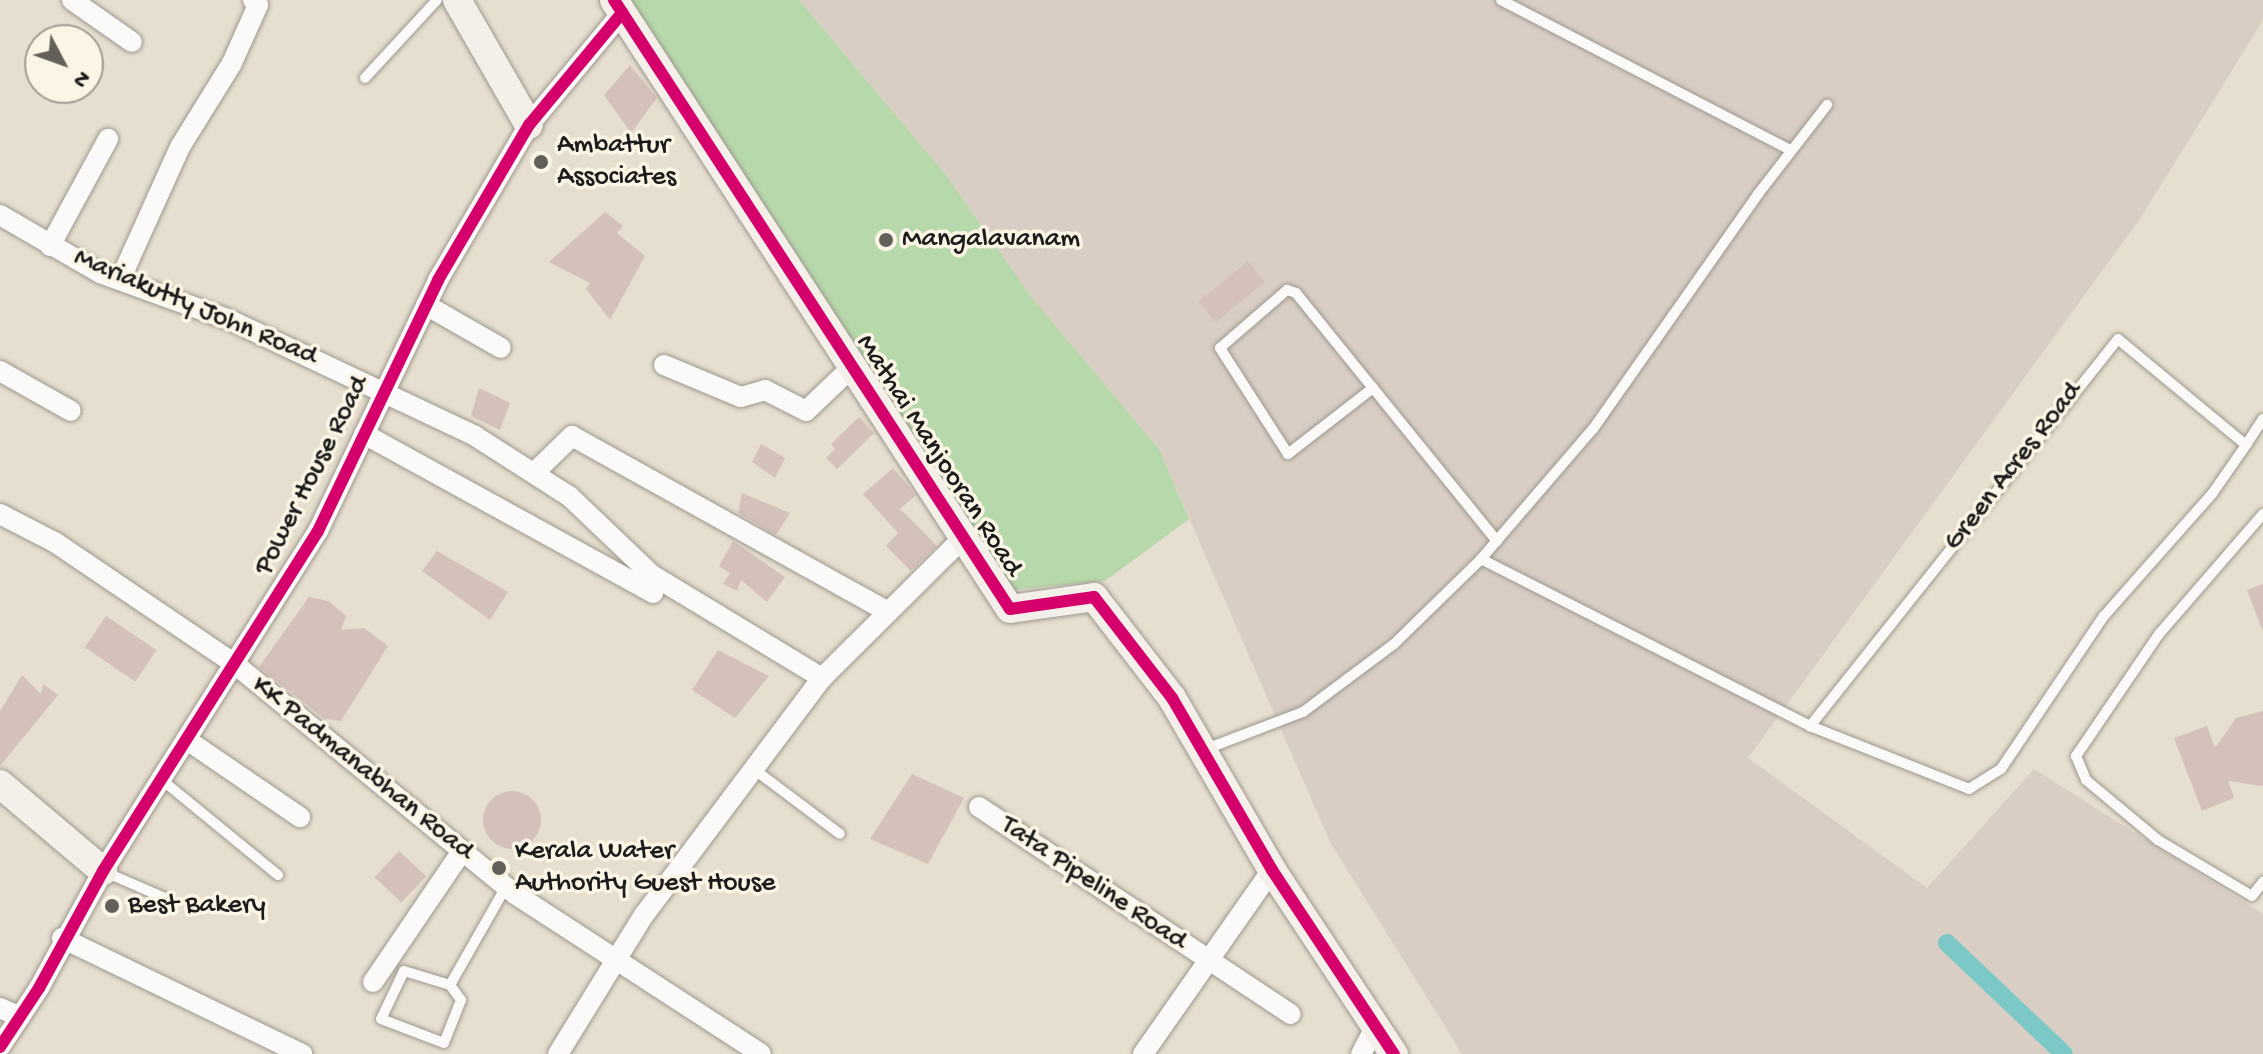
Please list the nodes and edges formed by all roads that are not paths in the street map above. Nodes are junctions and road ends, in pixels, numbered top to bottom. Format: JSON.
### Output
{"nodes":[{"id":1,"x":72,"y":0,"type":"edge"},
{"id":2,"x":253,"y":0,"type":"edge"},
{"id":3,"x":437,"y":0,"type":"edge"},
{"id":4,"x":457,"y":0,"type":"edge"},
{"id":5,"x":1501,"y":0,"type":"edge"},
{"id":6,"x":618,"y":6,"type":"edge"},
{"id":7,"x":132,"y":42,"type":"dead end"},
{"id":8,"x":365,"y":78,"type":"dead end"},
{"id":9,"x":1827,"y":105,"type":"dead end"},
{"id":10,"x":529,"y":125,"type":"junction"},
{"id":11,"x":108,"y":139,"type":"dead end"},
{"id":12,"x":1790,"y":150,"type":"junction"},
{"id":13,"x":0,"y":215,"type":"edge"},
{"id":14,"x":50,"y":246,"type":"junction"},
{"id":15,"x":120,"y":280,"type":"junction"},
{"id":16,"x":426,"y":305,"type":"junction"},
{"id":17,"x":501,"y":348,"type":"dead end"},
{"id":18,"x":664,"y":365,"type":"dead end"},
{"id":19,"x":851,"y":368,"type":"junction"},
{"id":20,"x":0,"y":371,"type":"edge"},
{"id":21,"x":1373,"y":388,"type":"junction"},
{"id":22,"x":384,"y":390,"type":"junction"},
{"id":23,"x":71,"y":411,"type":"dead end"},
{"id":24,"x":2263,"y":419,"type":"edge"},
{"id":25,"x":364,"y":434,"type":"junction"},
{"id":26,"x":2246,"y":445,"type":"junction"},
{"id":27,"x":535,"y":472,"type":"junction"},
{"id":28,"x":0,"y":514,"type":"edge"},
{"id":29,"x":2263,"y":514,"type":"edge"},
{"id":30,"x":961,"y":540,"type":"junction"},
{"id":31,"x":1497,"y":541,"type":"junction"},
{"id":32,"x":1481,"y":559,"type":"junction"},
{"id":33,"x":652,"y":584,"type":"junction"},
{"id":34,"x":888,"y":612,"type":"junction"},
{"id":35,"x":236,"y":665,"type":"junction"},
{"id":36,"x":822,"y":678,"type":"junction"},
{"id":37,"x":1810,"y":726,"type":"junction"},
{"id":38,"x":187,"y":740,"type":"junction"},
{"id":39,"x":1206,"y":749,"type":"junction"},
{"id":40,"x":755,"y":770,"type":"junction"},
{"id":41,"x":162,"y":780,"type":"junction"},
{"id":42,"x":0,"y":784,"type":"edge"},
{"id":43,"x":979,"y":807,"type":"dead end"},
{"id":44,"x":300,"y":817,"type":"dead end"},
{"id":45,"x":840,"y":834,"type":"dead end"},
{"id":46,"x":462,"y":851,"type":"junction"},
{"id":47,"x":1272,"y":870,"type":"junction"},
{"id":48,"x":103,"y":871,"type":"junction"},
{"id":49,"x":278,"y":875,"type":"dead end"},
{"id":50,"x":2263,"y":882,"type":"edge"},
{"id":51,"x":506,"y":887,"type":"junction"},
{"id":52,"x":167,"y":899,"type":"dead end"},
{"id":53,"x":62,"y":938,"type":"junction"},
{"id":54,"x":1208,"y":961,"type":"junction"},
{"id":55,"x":611,"y":965,"type":"junction"},
{"id":56,"x":373,"y":982,"type":"dead end"},
{"id":57,"x":450,"y":985,"type":"junction"},
{"id":58,"x":0,"y":1008,"type":"edge"},
{"id":59,"x":1290,"y":1014,"type":"dead end"},
{"id":60,"x":20,"y":1017,"type":"junction"},
{"id":61,"x":1376,"y":1026,"type":"junction"},
{"id":62,"x":0,"y":1047,"type":"edge"},
{"id":63,"x":302,"y":1054,"type":"edge"},
{"id":64,"x":558,"y":1054,"type":"edge"},
{"id":65,"x":761,"y":1054,"type":"edge"},
{"id":66,"x":1143,"y":1054,"type":"edge"},
{"id":67,"x":1361,"y":1054,"type":"edge"},
{"id":68,"x":1394,"y":1054,"type":"edge"}],
"edges":[{"from":1,"to":7,"type":"street"},
{"from":2,"to":15,"type":"street"},
{"from":3,"to":8,"type":"lane"},
{"from":4,"to":10,"type":"street"},
{"from":5,"to":12,"type":"lane"},
{"from":6,"to":10,"type":"street","name":"Power House Road"},
{"from":6,"to":19,"type":"street","name":"Mathai Manjooran Road"},
{"from":9,"to":12,"type":"lane"},
{"from":10,"to":16,"type":"street","name":"Power House Road"},
{"from":11,"to":14,"type":"street","name":"Mariakutty John Road"},
{"from":12,"to":31,"type":"lane"},
{"from":13,"to":14,"type":"street","name":"Mariakutty John Road"},
{"from":14,"to":15,"type":"street","name":"Mariakutty John Road"},
{"from":15,"to":22,"type":"street","name":"Mariakutty John Road"},
{"from":16,"to":17,"type":"street"},
{"from":16,"to":22,"type":"street","name":"Power House Road"},
{"from":18,"to":19,"type":"street"},
{"from":19,"to":30,"type":"street","name":"Mathai Manjooran Road"},
{"from":20,"to":23,"type":"street"},
{"from":21,"to":21,"type":"lane"},
{"from":21,"to":31,"type":"lane"},
{"from":22,"to":25,"type":"street","name":"Power House Road"},
{"from":22,"to":27,"type":"street","name":"Mariakutty John Road"},
{"from":24,"to":26,"type":"lane"},
{"from":25,"to":33,"type":"street"},
{"from":25,"to":35,"type":"street","name":"Power House Road"},
{"from":26,"to":37,"type":"lane"},
{"from":26,"to":37,"type":"lane","name":"Green Acres Road"},
{"from":27,"to":33,"type":"street","name":"Mariakutty John Road"},
{"from":27,"to":34,"type":"street"},
{"from":28,"to":35,"type":"street","name":"KK Padmanabhan Road"},
{"from":29,"to":50,"type":"lane"},
{"from":30,"to":34,"type":"street"},
{"from":30,"to":39,"type":"street","name":"Mathai Manjooran Road"},
{"from":31,"to":32,"type":"lane"},
{"from":32,"to":37,"type":"lane"},
{"from":32,"to":39,"type":"lane"},
{"from":33,"to":36,"type":"street"},
{"from":34,"to":36,"type":"street"},
{"from":35,"to":38,"type":"street","name":"Power House Road"},
{"from":35,"to":46,"type":"street","name":"KK Padmanabhan Road"},
{"from":36,"to":40,"type":"street"},
{"from":38,"to":41,"type":"street","name":"Power House Road"},
{"from":38,"to":44,"type":"street"},
{"from":39,"to":47,"type":"street","name":"Mathai Manjooran Road"},
{"from":40,"to":45,"type":"lane"},
{"from":40,"to":55,"type":"street"},
{"from":41,"to":48,"type":"street","name":"Power House Road"},
{"from":41,"to":49,"type":"lane"},
{"from":42,"to":48,"type":"street"},
{"from":43,"to":54,"type":"street","name":"Tata Pipeline Road"},
{"from":46,"to":51,"type":"street","name":"KK Padmanabhan Road"},
{"from":46,"to":56,"type":"street"},
{"from":47,"to":54,"type":"street","name":"Tata Pipeline Road"},
{"from":47,"to":61,"type":"street","name":"Mathai Manjooran Road"},
{"from":48,"to":52,"type":"lane"},
{"from":48,"to":53,"type":"street","name":"Power House Road"},
{"from":51,"to":55,"type":"street","name":"KK Padmanabhan Road"},
{"from":51,"to":57,"type":"lane"},
{"from":53,"to":60,"type":"street","name":"Power House Road"},
{"from":53,"to":63,"type":"street"},
{"from":54,"to":59,"type":"street"},
{"from":54,"to":66,"type":"street","name":"Tata Pipeline Road"},
{"from":55,"to":64,"type":"street"},
{"from":55,"to":65,"type":"street","name":"KK Padmanabhan Road"},
{"from":57,"to":57,"type":"lane"},
{"from":58,"to":60,"type":"street"},
{"from":60,"to":62,"type":"street","name":"Power House Road"},
{"from":61,"to":67,"type":"street"},
{"from":61,"to":68,"type":"street","name":"Mathai Manjooran Road"}]}
